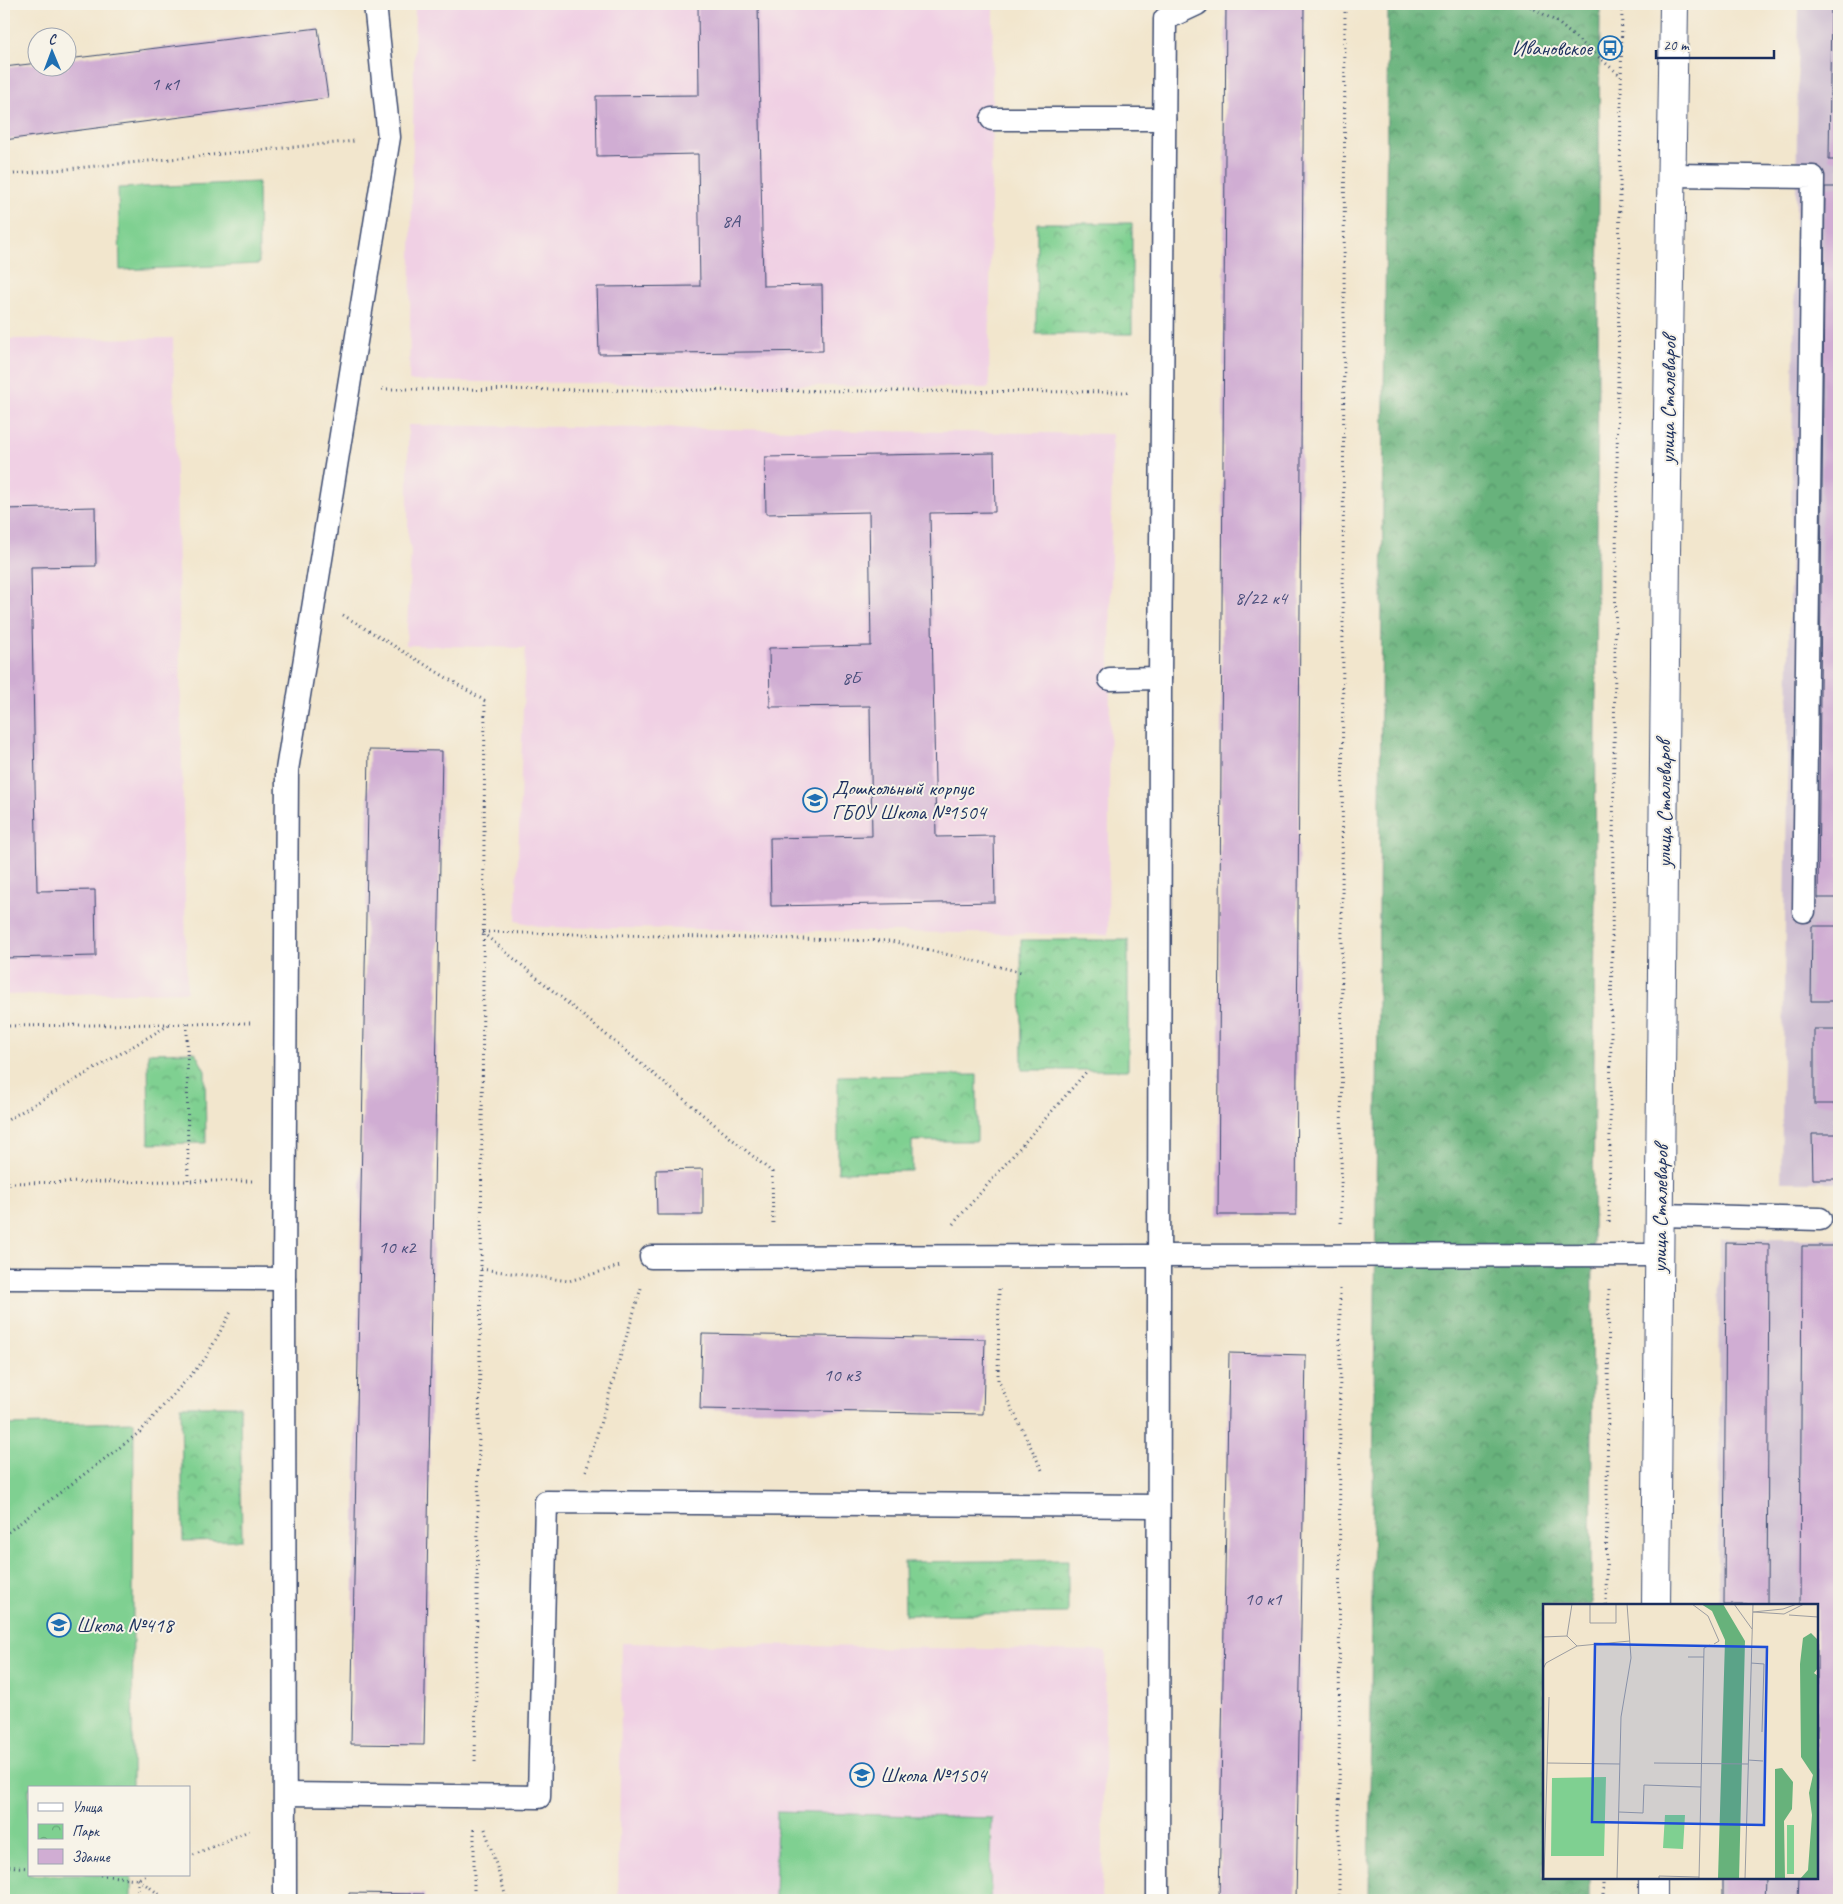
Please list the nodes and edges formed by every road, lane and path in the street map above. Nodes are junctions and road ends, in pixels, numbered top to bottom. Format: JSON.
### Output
{"nodes":[{"id":1,"x":375,"y":4,"type":"edge"},
{"id":2,"x":1197,"y":4,"type":"edge"},
{"id":3,"x":1345,"y":4,"type":"edge"},
{"id":4,"x":1526,"y":4,"type":"edge"},
{"id":5,"x":1622,"y":4,"type":"edge"},
{"id":6,"x":1674,"y":4,"type":"edge"},
{"id":7,"x":1621,"y":76,"type":"junction"},
{"id":8,"x":992,"y":119,"type":"dead end"},
{"id":9,"x":1164,"y":119,"type":"junction"},
{"id":10,"x":389,"y":137,"type":"junction"},
{"id":11,"x":4,"y":175,"type":"edge"},
{"id":12,"x":1672,"y":176,"type":"junction"},
{"id":13,"x":348,"y":388,"type":"junction"},
{"id":14,"x":1162,"y":392,"type":"junction"},
{"id":15,"x":315,"y":598,"type":"junction"},
{"id":16,"x":1160,"y":678,"type":"junction"},
{"id":17,"x":1110,"y":679,"type":"dead end"},
{"id":18,"x":1804,"y":911,"type":"dead end"},
{"id":19,"x":483,"y":932,"type":"junction"},
{"id":20,"x":1021,"y":972,"type":"dead end"},
{"id":21,"x":286,"y":1023,"type":"junction"},
{"id":22,"x":170,"y":1024,"type":"junction"},
{"id":23,"x":187,"y":1024,"type":"junction"},
{"id":24,"x":4,"y":1026,"type":"edge"},
{"id":25,"x":1088,"y":1070,"type":"dead end"},
{"id":26,"x":4,"y":1122,"type":"edge"},
{"id":27,"x":285,"y":1180,"type":"junction"},
{"id":28,"x":188,"y":1181,"type":"junction"},
{"id":29,"x":4,"y":1183,"type":"edge"},
{"id":30,"x":1661,"y":1215,"type":"junction"},
{"id":31,"x":1820,"y":1218,"type":"dead end"},
{"id":32,"x":1340,"y":1255,"type":"junction"},
{"id":33,"x":1609,"y":1255,"type":"junction"},
{"id":34,"x":1659,"y":1255,"type":"junction"},
{"id":35,"x":924,"y":1256,"type":"junction"},
{"id":36,"x":1000,"y":1256,"type":"junction"},
{"id":37,"x":1158,"y":1256,"type":"junction"},
{"id":38,"x":651,"y":1257,"type":"junction"},
{"id":39,"x":773,"y":1257,"type":"junction"},
{"id":40,"x":481,"y":1270,"type":"junction"},
{"id":41,"x":4,"y":1278,"type":"edge"},
{"id":42,"x":249,"y":1279,"type":"junction"},
{"id":43,"x":284,"y":1280,"type":"junction"},
{"id":44,"x":577,"y":1502,"type":"junction"},
{"id":45,"x":1059,"y":1505,"type":"junction"},
{"id":46,"x":1158,"y":1506,"type":"junction"},
{"id":47,"x":4,"y":1535,"type":"edge"},
{"id":48,"x":1606,"y":1604,"type":"edge"},
{"id":49,"x":1656,"y":1604,"type":"edge"},
{"id":50,"x":475,"y":1796,"type":"junction"},
{"id":51,"x":286,"y":1804,"type":"junction"},
{"id":52,"x":190,"y":1856,"type":"edge"},
{"id":53,"x":4,"y":1866,"type":"edge"},
{"id":54,"x":28,"y":1868,"type":"edge"},
{"id":55,"x":110,"y":1876,"type":"edge"},
{"id":56,"x":145,"y":1876,"type":"edge"},
{"id":57,"x":138,"y":1879,"type":"junction"},
{"id":58,"x":1603,"y":1879,"type":"edge"},
{"id":59,"x":1653,"y":1879,"type":"edge"},
{"id":60,"x":138,"y":1900,"type":"edge"},
{"id":61,"x":167,"y":1900,"type":"edge"},
{"id":62,"x":285,"y":1900,"type":"edge"},
{"id":63,"x":474,"y":1900,"type":"edge"},
{"id":64,"x":507,"y":1900,"type":"edge"},
{"id":65,"x":1158,"y":1900,"type":"edge"},
{"id":66,"x":1339,"y":1900,"type":"edge"},
{"id":67,"x":1603,"y":1900,"type":"edge"},
{"id":68,"x":1653,"y":1900,"type":"edge"}],
"edges":[{"from":1,"to":10,"type":"lane"},
{"from":2,"to":9,"type":"lane"},
{"from":3,"to":32,"type":"path"},
{"from":4,"to":7,"type":"path"},
{"from":5,"to":7,"type":"path"},
{"from":6,"to":12,"type":"main road","name":"улица Сталеваров"},
{"from":7,"to":33,"type":"path"},
{"from":8,"to":9,"type":"lane"},
{"from":9,"to":14,"type":"lane"},
{"from":10,"to":11,"type":"path"},
{"from":10,"to":13,"type":"lane"},
{"from":12,"to":18,"type":"lane"},
{"from":12,"to":30,"type":"main road","name":"улица Сталеваров"},
{"from":13,"to":14,"type":"path"},
{"from":13,"to":15,"type":"lane"},
{"from":14,"to":16,"type":"lane"},
{"from":15,"to":19,"type":"path"},
{"from":15,"to":21,"type":"lane"},
{"from":16,"to":17,"type":"lane"},
{"from":16,"to":37,"type":"lane"},
{"from":19,"to":20,"type":"path"},
{"from":19,"to":39,"type":"path"},
{"from":19,"to":40,"type":"path"},
{"from":21,"to":23,"type":"path"},
{"from":21,"to":27,"type":"lane"},
{"from":22,"to":23,"type":"path"},
{"from":22,"to":24,"type":"path"},
{"from":22,"to":26,"type":"path"},
{"from":23,"to":28,"type":"path"},
{"from":25,"to":35,"type":"path"},
{"from":27,"to":28,"type":"path"},
{"from":27,"to":43,"type":"lane"},
{"from":28,"to":29,"type":"path"},
{"from":30,"to":31,"type":"lane"},
{"from":30,"to":34,"type":"main road","name":"улица Сталеваров"},
{"from":32,"to":33,"type":"lane"},
{"from":32,"to":37,"type":"lane"},
{"from":32,"to":66,"type":"path"},
{"from":33,"to":34,"type":"lane"},
{"from":33,"to":48,"type":"path"},
{"from":34,"to":49,"type":"main road","name":"улица Сталеваров"},
{"from":35,"to":36,"type":"lane"},
{"from":35,"to":39,"type":"lane"},
{"from":36,"to":37,"type":"lane"},
{"from":36,"to":45,"type":"path"},
{"from":37,"to":46,"type":"lane"},
{"from":38,"to":39,"type":"lane"},
{"from":38,"to":40,"type":"path"},
{"from":38,"to":44,"type":"path"},
{"from":40,"to":50,"type":"path"},
{"from":41,"to":42,"type":"lane"},
{"from":42,"to":43,"type":"lane"},
{"from":42,"to":47,"type":"path"},
{"from":43,"to":51,"type":"lane"},
{"from":44,"to":45,"type":"lane"},
{"from":44,"to":50,"type":"lane"},
{"from":45,"to":46,"type":"lane"},
{"from":46,"to":65,"type":"lane"},
{"from":50,"to":51,"type":"lane"},
{"from":50,"to":63,"type":"path"},
{"from":50,"to":64,"type":"path"},
{"from":51,"to":52,"type":"path"},
{"from":51,"to":62,"type":"lane"},
{"from":53,"to":54,"type":"path"},
{"from":55,"to":57,"type":"path"},
{"from":56,"to":57,"type":"path"},
{"from":57,"to":60,"type":"path"},
{"from":57,"to":61,"type":"path"},
{"from":58,"to":67,"type":"path"},
{"from":59,"to":68,"type":"main road"}]}
